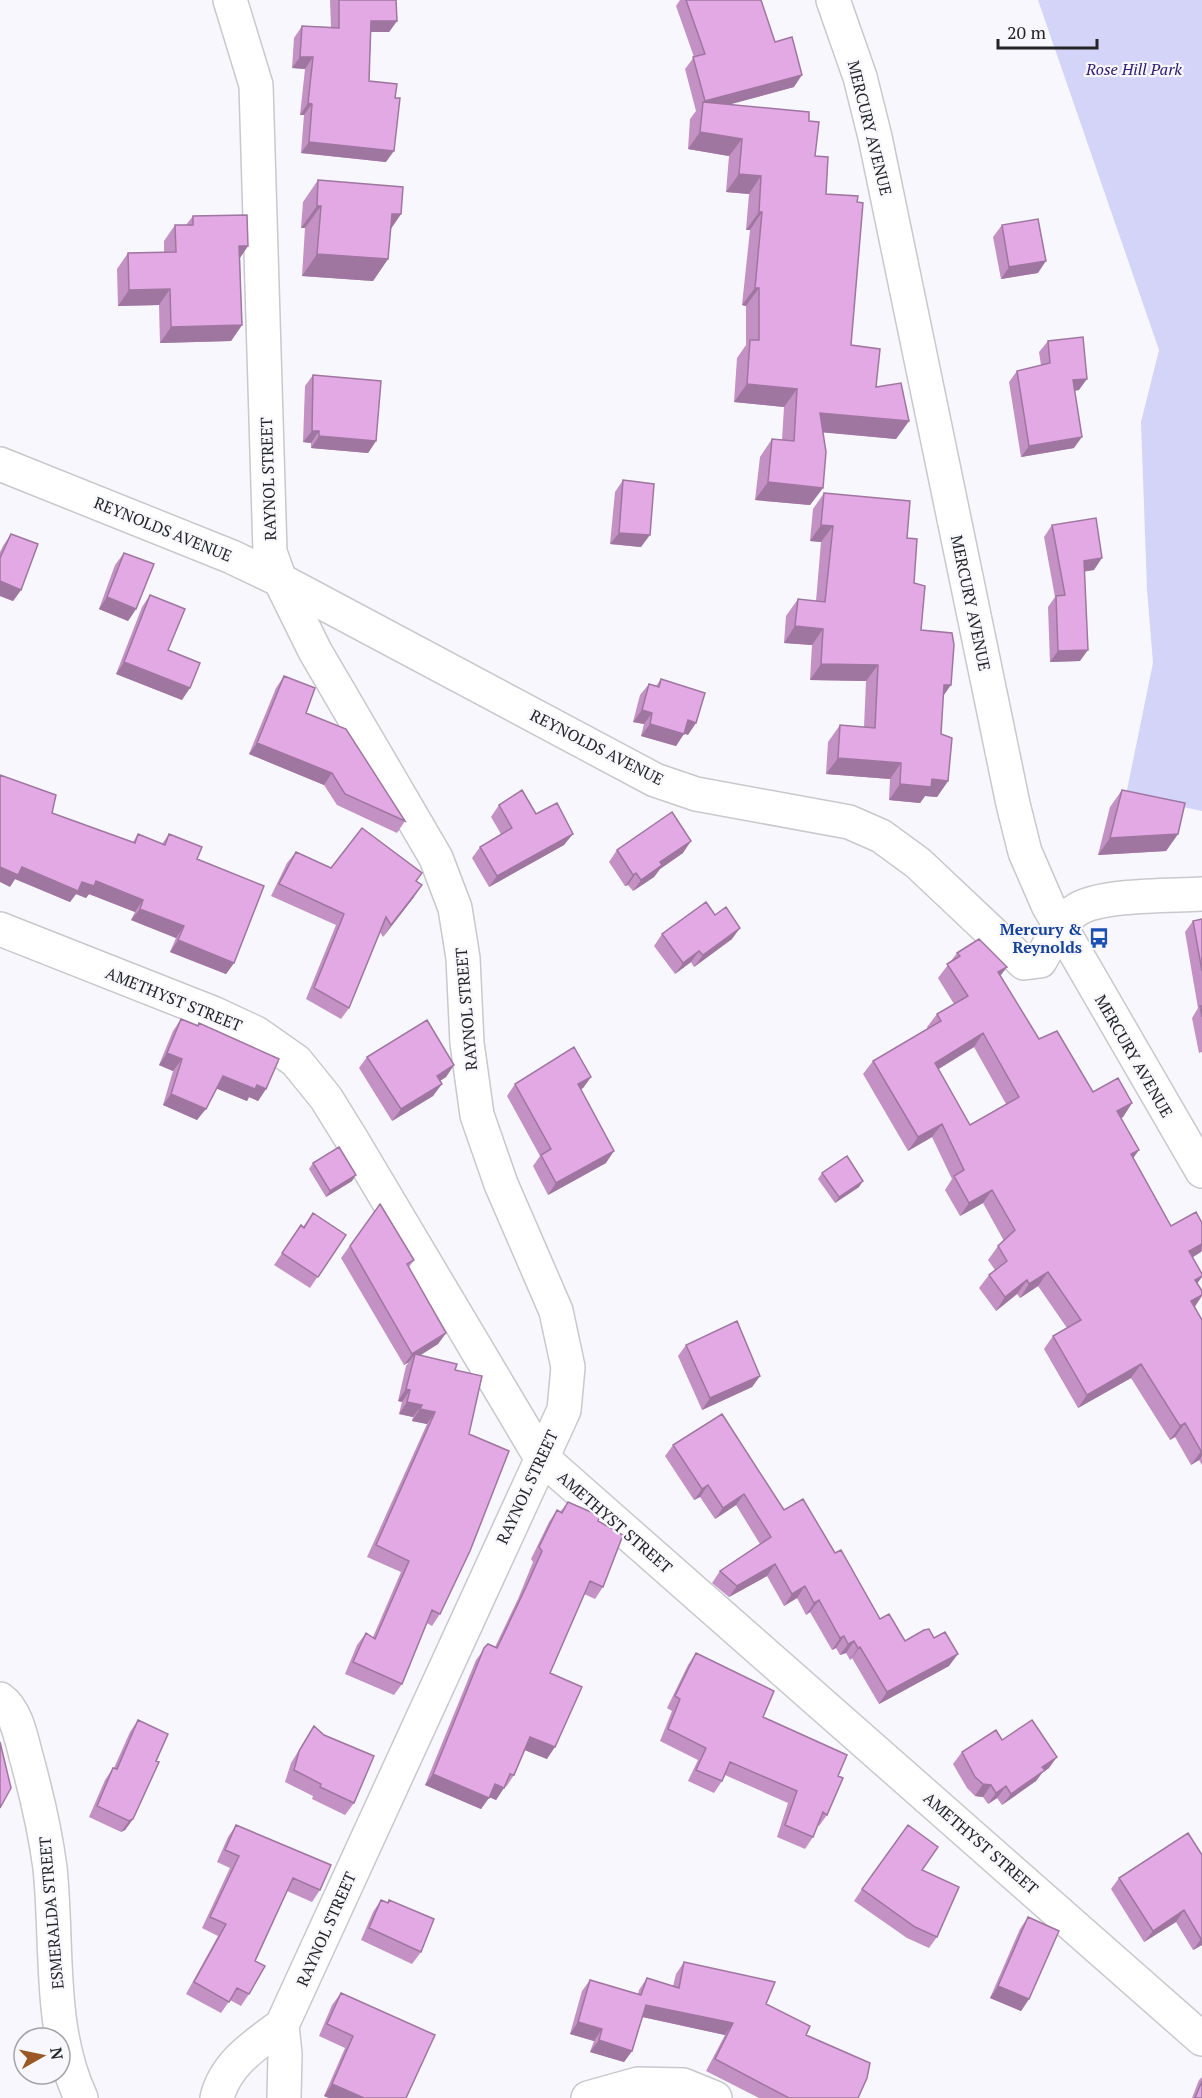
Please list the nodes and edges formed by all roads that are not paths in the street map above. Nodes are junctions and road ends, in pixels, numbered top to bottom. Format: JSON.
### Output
{"nodes":[{"id":1,"x":230,"y":0,"type":"edge"},
{"id":2,"x":833,"y":0,"type":"edge"},
{"id":3,"x":0,"y":464,"type":"edge"},
{"id":4,"x":280,"y":580,"type":"junction"},
{"id":5,"x":1202,"y":894,"type":"edge"},
{"id":6,"x":1060,"y":928,"type":"junction"},
{"id":7,"x":1,"y":931,"type":"edge"},
{"id":8,"x":1202,"y":1171,"type":"edge"},
{"id":9,"x":540,"y":1456,"type":"junction"},
{"id":10,"x":0,"y":1699,"type":"edge"},
{"id":11,"x":282,"y":2025,"type":"junction"},
{"id":12,"x":1202,"y":2039,"type":"edge"},
{"id":13,"x":81,"y":2098,"type":"edge"},
{"id":14,"x":217,"y":2098,"type":"edge"},
{"id":15,"x":284,"y":2098,"type":"edge"},
{"id":16,"x":588,"y":2098,"type":"edge"},
{"id":17,"x":715,"y":2098,"type":"edge"}],
"edges":[{"from":1,"to":4,"type":"street","name":"RAYNOL STREET"},
{"from":2,"to":6,"type":"street","name":"MERCURY AVENUE"},
{"from":3,"to":4,"type":"street","name":"REYNOLDS AVENUE"},
{"from":4,"to":6,"type":"street","name":"REYNOLDS AVENUE"},
{"from":4,"to":9,"type":"street","name":"RAYNOL STREET"},
{"from":5,"to":6,"type":"street","name":"REYNOLDS AVENUE"},
{"from":6,"to":8,"type":"street","name":"MERCURY AVENUE"},
{"from":7,"to":9,"type":"street","name":"AMETHYST STREET"},
{"from":9,"to":11,"type":"street","name":"RAYNOL STREET"},
{"from":9,"to":12,"type":"street","name":"AMETHYST STREET"},
{"from":10,"to":13,"type":"street","name":"ESMERALDA STREET"},
{"from":11,"to":14,"type":"street","name":"RAYNOL STREET"},
{"from":11,"to":15,"type":"street"},
{"from":16,"to":17,"type":"street"}]}
